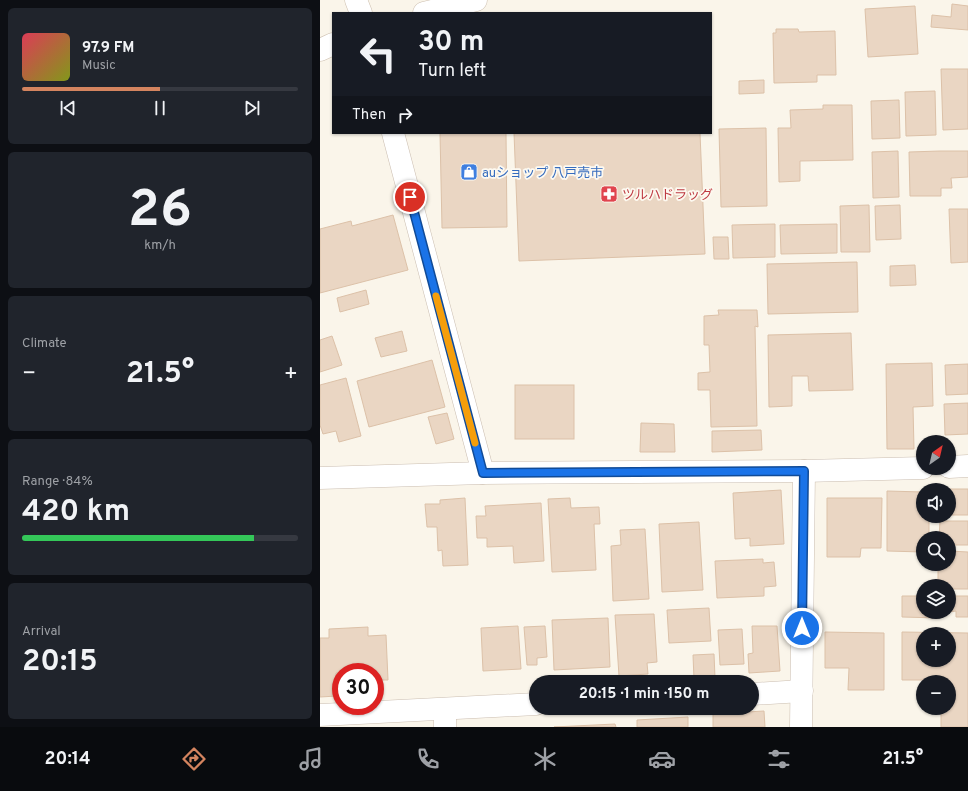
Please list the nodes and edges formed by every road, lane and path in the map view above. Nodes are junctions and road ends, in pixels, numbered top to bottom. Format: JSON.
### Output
{"nodes":[{"id":1,"x":356,"y":0,"type":"edge"},
{"id":2,"x":476,"y":0,"type":"edge"},
{"id":3,"x":361,"y":12,"type":"edge"},
{"id":4,"x":428,"y":12,"type":"edge"},
{"id":5,"x":332,"y":44,"type":"edge"},
{"id":6,"x":320,"y":50,"type":"edge"},
{"id":7,"x":393,"y":134,"type":"edge"},
{"id":8,"x":968,"y":466,"type":"edge"},
{"id":9,"x":956,"y":467,"type":"edge"},
{"id":10,"x":916,"y":468,"type":"edge"},
{"id":11,"x":804,"y":471,"type":"junction"},
{"id":12,"x":483,"y":473,"type":"junction"},
{"id":13,"x":320,"y":478,"type":"edge"},
{"id":14,"x":802,"y":691,"type":"junction"},
{"id":15,"x":759,"y":694,"type":"edge"},
{"id":16,"x":529,"y":705,"type":"edge"},
{"id":17,"x":320,"y":715,"type":"edge"},
{"id":18,"x":445,"y":718,"type":"edge"},
{"id":19,"x":801,"y":727,"type":"edge"}],
"edges":[{"from":1,"to":3,"type":"street"},
{"from":2,"to":4,"type":"street"},
{"from":5,"to":6,"type":"street"},
{"from":7,"to":12,"type":"street"},
{"from":8,"to":9,"type":"street"},
{"from":10,"to":11,"type":"street"},
{"from":11,"to":12,"type":"street"},
{"from":11,"to":14,"type":"street"},
{"from":12,"to":13,"type":"street"},
{"from":14,"to":15,"type":"street"},
{"from":14,"to":19,"type":"street"},
{"from":16,"to":18,"type":"street"},
{"from":17,"to":18,"type":"street"}]}
